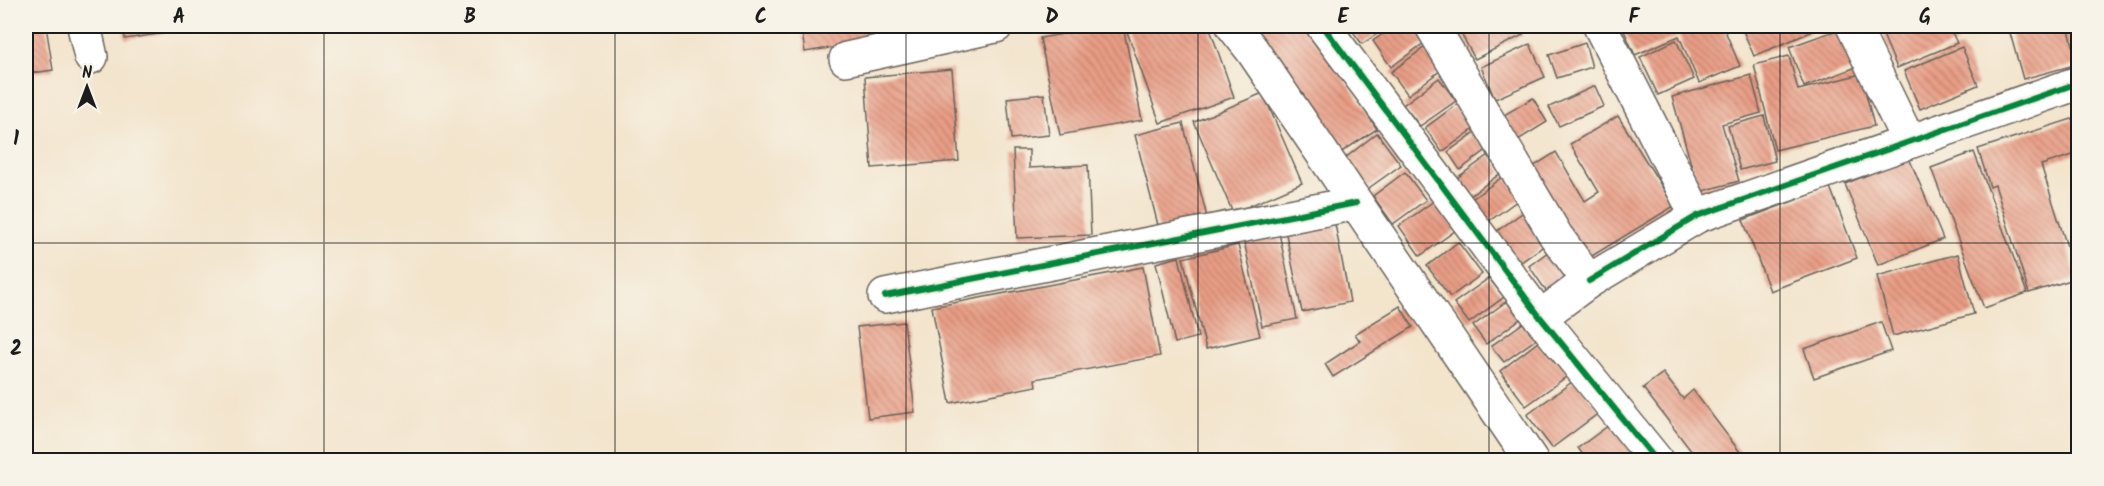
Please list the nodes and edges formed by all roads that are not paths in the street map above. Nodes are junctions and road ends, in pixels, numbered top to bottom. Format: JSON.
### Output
{"nodes":[{"id":1,"x":84,"y":26,"type":"edge"},
{"id":2,"x":996,"y":26,"type":"edge"},
{"id":3,"x":1233,"y":26,"type":"edge"},
{"id":4,"x":1323,"y":26,"type":"edge"},
{"id":5,"x":1432,"y":26,"type":"edge"},
{"id":6,"x":1600,"y":26,"type":"edge"},
{"id":7,"x":1853,"y":26,"type":"edge"},
{"id":8,"x":92,"y":57,"type":"dead end"},
{"id":9,"x":846,"y":60,"type":"dead end"},
{"id":10,"x":2079,"y":83,"type":"edge"},
{"id":11,"x":1909,"y":142,"type":"junction"},
{"id":12,"x":1356,"y":203,"type":"junction"},
{"id":13,"x":1697,"y":216,"type":"junction"},
{"id":14,"x":1589,"y":281,"type":"junction"},
{"id":15,"x":885,"y":296,"type":"dead end"},
{"id":16,"x":1540,"y":316,"type":"junction"},
{"id":17,"x":1531,"y":460,"type":"edge"},
{"id":18,"x":1656,"y":460,"type":"edge"}],
"edges":[{"from":1,"to":8,"type":"street"},
{"from":2,"to":9,"type":"street"},
{"from":3,"to":12,"type":"street"},
{"from":4,"to":16,"type":"street"},
{"from":5,"to":14,"type":"street"},
{"from":6,"to":13,"type":"street"},
{"from":7,"to":11,"type":"street"},
{"from":10,"to":11,"type":"street"},
{"from":11,"to":13,"type":"street"},
{"from":12,"to":15,"type":"street"},
{"from":12,"to":17,"type":"street"},
{"from":13,"to":14,"type":"street"},
{"from":14,"to":16,"type":"street"},
{"from":16,"to":18,"type":"street"}]}
